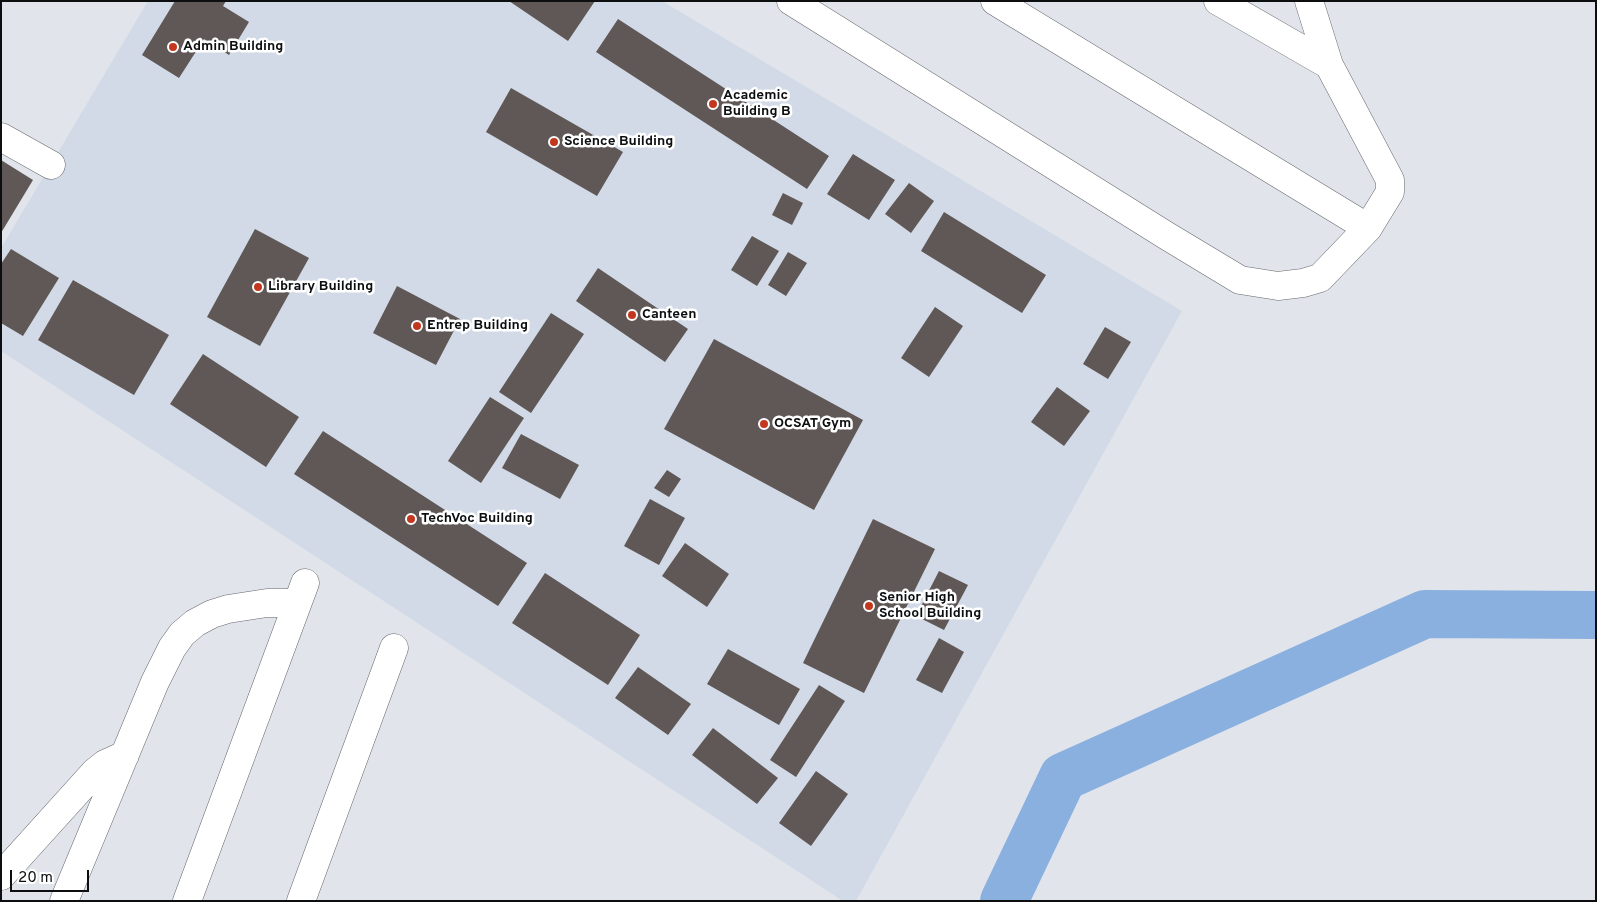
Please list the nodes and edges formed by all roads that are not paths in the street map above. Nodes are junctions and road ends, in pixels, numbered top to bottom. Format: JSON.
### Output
{"nodes":[{"id":1,"x":791,"y":1,"type":"edge"},
{"id":2,"x":995,"y":1,"type":"edge"},
{"id":3,"x":1218,"y":1,"type":"edge"},
{"id":4,"x":1309,"y":1,"type":"edge"},
{"id":5,"x":1329,"y":65,"type":"junction"},
{"id":6,"x":1,"y":137,"type":"edge"},
{"id":7,"x":51,"y":165,"type":"dead end"},
{"id":8,"x":1368,"y":228,"type":"junction"},
{"id":9,"x":394,"y":648,"type":"dead end"},
{"id":10,"x":125,"y":755,"type":"junction"},
{"id":11,"x":1,"y":876,"type":"edge"},
{"id":12,"x":64,"y":901,"type":"edge"},
{"id":13,"x":187,"y":901,"type":"edge"},
{"id":14,"x":301,"y":901,"type":"edge"}],
"edges":[{"from":1,"to":8,"type":"street"},
{"from":2,"to":8,"type":"street"},
{"from":3,"to":5,"type":"street"},
{"from":4,"to":5,"type":"street"},
{"from":5,"to":8,"type":"street"},
{"from":6,"to":7,"type":"street"},
{"from":9,"to":14,"type":"street"},
{"from":10,"to":11,"type":"street"},
{"from":10,"to":12,"type":"street"},
{"from":10,"to":13,"type":"street"}]}
